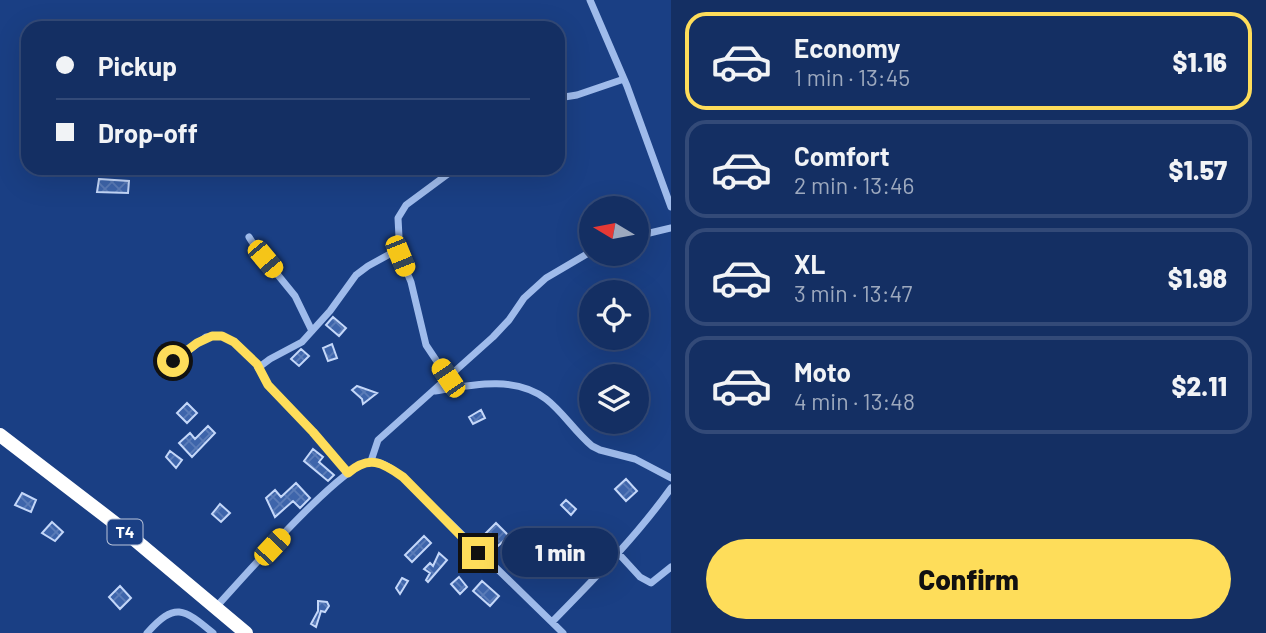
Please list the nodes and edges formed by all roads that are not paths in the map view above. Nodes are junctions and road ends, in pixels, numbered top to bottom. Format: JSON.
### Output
{"nodes":[{"id":1,"x":590,"y":0,"type":"edge"},
{"id":2,"x":624,"y":79,"type":"junction"},
{"id":3,"x":565,"y":97,"type":"edge"},
{"id":4,"x":447,"y":175,"type":"edge"},
{"id":5,"x":671,"y":207,"type":"edge"},
{"id":6,"x":671,"y":228,"type":"edge"},
{"id":7,"x":649,"y":233,"type":"edge"},
{"id":8,"x":249,"y":237,"type":"dead end"},
{"id":9,"x":399,"y":249,"type":"junction"},
{"id":10,"x":579,"y":259,"type":"edge"},
{"id":11,"x":312,"y":331,"type":"junction"},
{"id":12,"x":258,"y":368,"type":"junction"},
{"id":13,"x":162,"y":371,"type":"dead end"},
{"id":14,"x":448,"y":378,"type":"junction"},
{"id":15,"x":435,"y":391,"type":"junction"},
{"id":16,"x":0,"y":435,"type":"edge"},
{"id":17,"x":371,"y":461,"type":"junction"},
{"id":18,"x":348,"y":473,"type":"junction"},
{"id":19,"x":671,"y":478,"type":"edge"},
{"id":20,"x":671,"y":488,"type":"edge"},
{"id":21,"x":618,"y":553,"type":"junction"},
{"id":22,"x":671,"y":567,"type":"edge"},
{"id":23,"x":216,"y":607,"type":"junction"},
{"id":24,"x":552,"y":622,"type":"junction"},
{"id":25,"x":147,"y":633,"type":"edge"},
{"id":26,"x":213,"y":633,"type":"edge"},
{"id":27,"x":246,"y":633,"type":"edge"},
{"id":28,"x":563,"y":633,"type":"edge"}],
"edges":[{"from":1,"to":2,"type":"street"},
{"from":2,"to":3,"type":"street"},
{"from":2,"to":5,"type":"street"},
{"from":4,"to":9,"type":"street"},
{"from":6,"to":7,"type":"street"},
{"from":8,"to":11,"type":"street"},
{"from":9,"to":11,"type":"street"},
{"from":9,"to":14,"type":"street"},
{"from":10,"to":14,"type":"street"},
{"from":11,"to":12,"type":"street"},
{"from":12,"to":13,"type":"street"},
{"from":12,"to":18,"type":"street"},
{"from":14,"to":15,"type":"street"},
{"from":15,"to":17,"type":"street"},
{"from":15,"to":19,"type":"street"},
{"from":16,"to":23,"type":"highway","number":"T4"},
{"from":17,"to":18,"type":"street"},
{"from":17,"to":24,"type":"street"},
{"from":18,"to":23,"type":"street"},
{"from":20,"to":21,"type":"street"},
{"from":21,"to":22,"type":"street"},
{"from":21,"to":24,"type":"street"},
{"from":23,"to":27,"type":"highway","number":"T4"},
{"from":24,"to":28,"type":"street"},
{"from":25,"to":26,"type":"street"}]}
